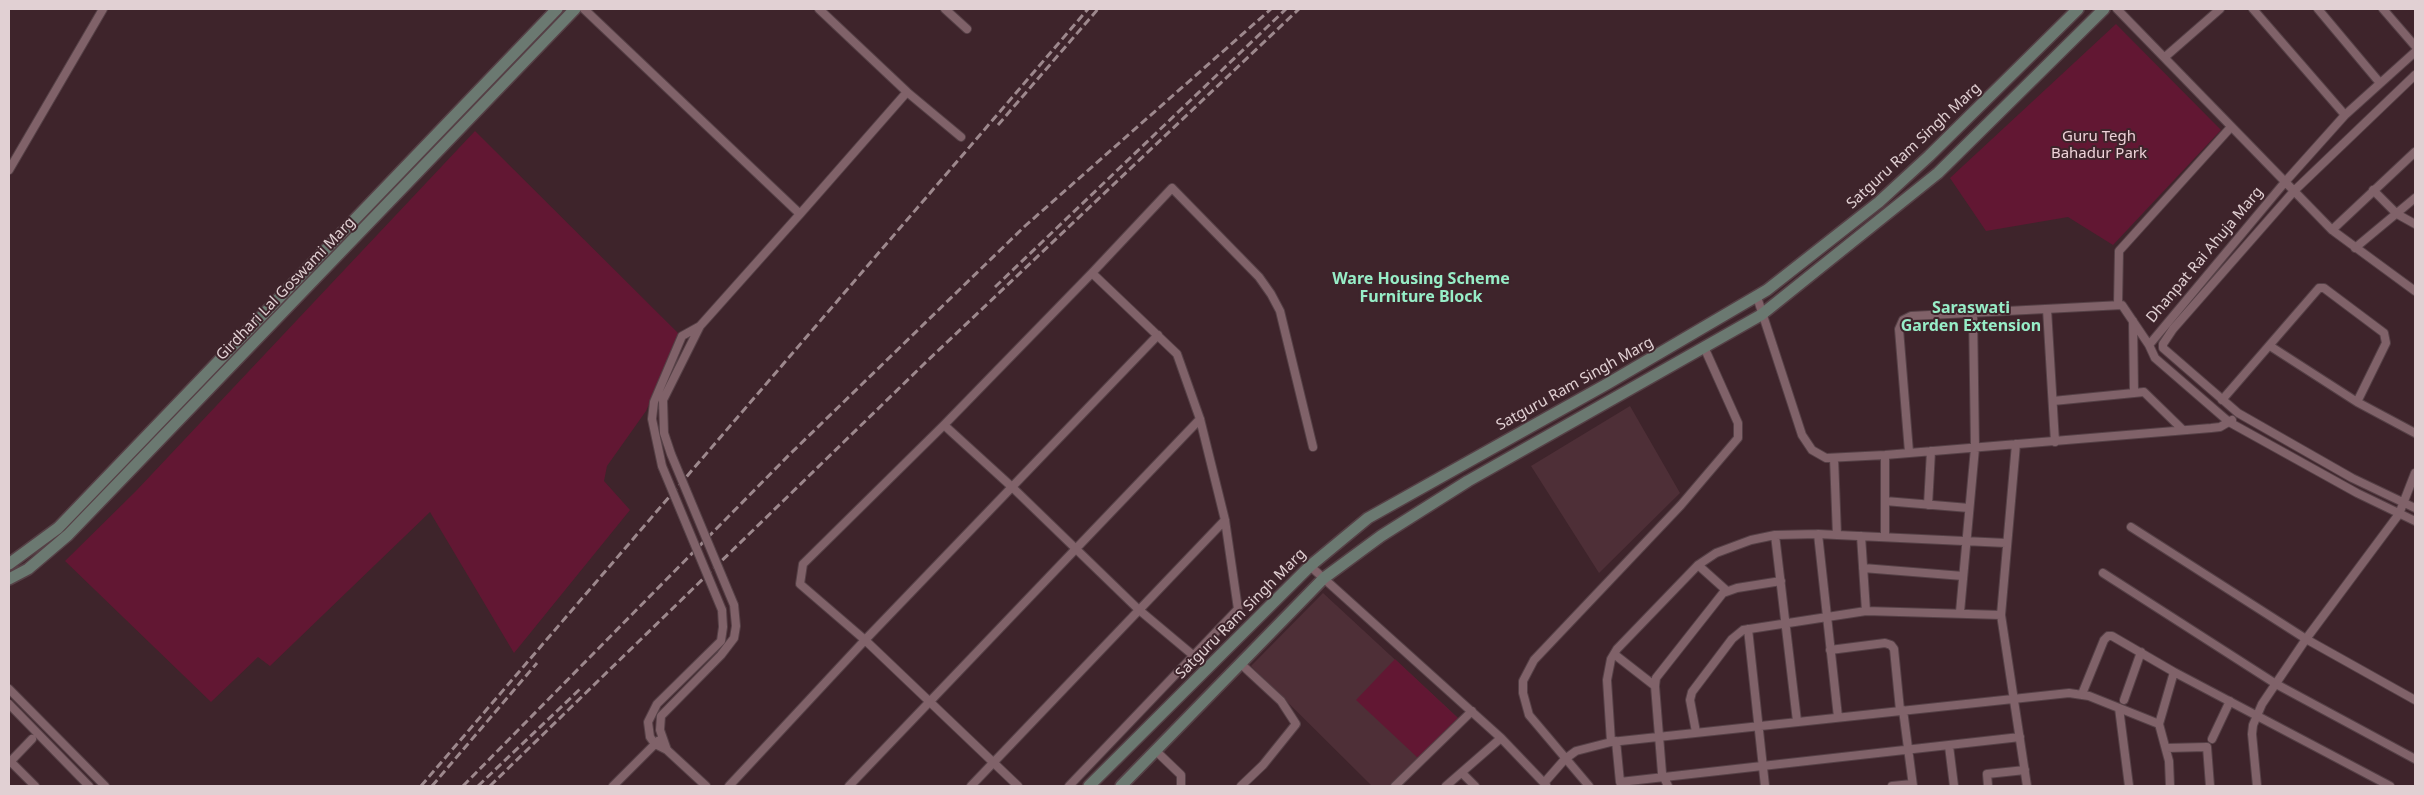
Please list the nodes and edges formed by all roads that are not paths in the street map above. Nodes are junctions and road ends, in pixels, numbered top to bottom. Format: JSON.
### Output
{"nodes":[{"id":1,"x":103,"y":9,"type":"edge"},
{"id":2,"x":557,"y":9,"type":"edge"},
{"id":3,"x":575,"y":9,"type":"edge"},
{"id":4,"x":584,"y":9,"type":"edge"},
{"id":5,"x":819,"y":9,"type":"edge"},
{"id":6,"x":945,"y":9,"type":"edge"},
{"id":7,"x":2078,"y":9,"type":"edge"},
{"id":8,"x":2104,"y":9,"type":"edge"},
{"id":9,"x":2117,"y":9,"type":"edge"},
{"id":10,"x":2220,"y":9,"type":"edge"},
{"id":11,"x":2253,"y":9,"type":"edge"},
{"id":12,"x":2318,"y":9,"type":"edge"},
{"id":13,"x":2384,"y":9,"type":"edge"},
{"id":14,"x":967,"y":29,"type":"dead end"},
{"id":15,"x":2415,"y":46,"type":"edge"},
{"id":16,"x":2415,"y":52,"type":"edge"},
{"id":17,"x":2165,"y":57,"type":"junction"},
{"id":18,"x":2415,"y":75,"type":"edge"},
{"id":19,"x":2380,"y":84,"type":"junction"},
{"id":20,"x":908,"y":92,"type":"junction"},
{"id":21,"x":2345,"y":115,"type":"junction"},
{"id":22,"x":2232,"y":127,"type":"junction"},
{"id":23,"x":961,"y":137,"type":"dead end"},
{"id":24,"x":2415,"y":152,"type":"edge"},
{"id":25,"x":9,"y":170,"type":"edge"},
{"id":26,"x":2285,"y":182,"type":"junction"},
{"id":27,"x":2373,"y":190,"type":"junction"},
{"id":28,"x":2294,"y":191,"type":"junction"},
{"id":29,"x":2415,"y":198,"type":"edge"},
{"id":30,"x":800,"y":214,"type":"junction"},
{"id":31,"x":2397,"y":214,"type":"junction"},
{"id":32,"x":2415,"y":224,"type":"edge"},
{"id":33,"x":2332,"y":230,"type":"junction"},
{"id":34,"x":2355,"y":248,"type":"junction"},
{"id":35,"x":1092,"y":273,"type":"junction"},
{"id":36,"x":2415,"y":291,"type":"edge"},
{"id":37,"x":1757,"y":297,"type":"junction"},
{"id":38,"x":2118,"y":304,"type":"junction"},
{"id":39,"x":2047,"y":309,"type":"junction"},
{"id":40,"x":1973,"y":313,"type":"junction"},
{"id":41,"x":1761,"y":315,"type":"junction"},
{"id":42,"x":2133,"y":320,"type":"junction"},
{"id":43,"x":700,"y":326,"type":"junction"},
{"id":44,"x":1158,"y":335,"type":"junction"},
{"id":45,"x":2163,"y":344,"type":"junction"},
{"id":46,"x":2149,"y":345,"type":"junction"},
{"id":47,"x":2270,"y":346,"type":"junction"},
{"id":48,"x":1704,"y":347,"type":"junction"},
{"id":49,"x":2134,"y":392,"type":"junction"},
{"id":50,"x":2222,"y":400,"type":"junction"},
{"id":51,"x":2053,"y":401,"type":"junction"},
{"id":52,"x":2357,"y":402,"type":"junction"},
{"id":53,"x":2238,"y":413,"type":"junction"},
{"id":54,"x":1200,"y":419,"type":"junction"},
{"id":55,"x":2229,"y":422,"type":"junction"},
{"id":56,"x":944,"y":425,"type":"junction"},
{"id":57,"x":2183,"y":430,"type":"junction"},
{"id":58,"x":2415,"y":433,"type":"edge"},
{"id":59,"x":2056,"y":442,"type":"junction"},
{"id":60,"x":2016,"y":444,"type":"junction"},
{"id":61,"x":1313,"y":447,"type":"dead end"},
{"id":62,"x":1975,"y":448,"type":"junction"},
{"id":63,"x":1931,"y":451,"type":"junction"},
{"id":64,"x":1909,"y":452,"type":"junction"},
{"id":65,"x":1885,"y":455,"type":"junction"},
{"id":66,"x":1834,"y":458,"type":"junction"},
{"id":67,"x":2415,"y":473,"type":"edge"},
{"id":68,"x":1012,"y":487,"type":"junction"},
{"id":69,"x":1885,"y":501,"type":"junction"},
{"id":70,"x":1928,"y":504,"type":"junction"},
{"id":71,"x":2404,"y":504,"type":"junction"},
{"id":72,"x":1969,"y":508,"type":"junction"},
{"id":73,"x":2415,"y":508,"type":"edge"},
{"id":74,"x":2399,"y":514,"type":"junction"},
{"id":75,"x":1225,"y":520,"type":"junction"},
{"id":76,"x":2415,"y":522,"type":"edge"},
{"id":77,"x":2131,"y":527,"type":"dead end"},
{"id":78,"x":1818,"y":534,"type":"junction"},
{"id":79,"x":1775,"y":535,"type":"junction"},
{"id":80,"x":1837,"y":535,"type":"junction"},
{"id":81,"x":1860,"y":536,"type":"junction"},
{"id":82,"x":1885,"y":537,"type":"junction"},
{"id":83,"x":1965,"y":541,"type":"junction"},
{"id":84,"x":2006,"y":543,"type":"junction"},
{"id":85,"x":1076,"y":548,"type":"junction"},
{"id":86,"x":9,"y":564,"type":"edge"},
{"id":87,"x":1698,"y":565,"type":"junction"},
{"id":88,"x":1310,"y":566,"type":"junction"},
{"id":89,"x":1863,"y":568,"type":"junction"},
{"id":90,"x":2103,"y":573,"type":"dead end"},
{"id":91,"x":1963,"y":576,"type":"junction"},
{"id":92,"x":1324,"y":578,"type":"junction"},
{"id":93,"x":9,"y":579,"type":"edge"},
{"id":94,"x":1781,"y":581,"type":"junction"},
{"id":95,"x":1727,"y":590,"type":"junction"},
{"id":96,"x":1138,"y":609,"type":"junction"},
{"id":97,"x":1866,"y":611,"type":"junction"},
{"id":98,"x":1960,"y":612,"type":"junction"},
{"id":99,"x":2001,"y":615,"type":"junction"},
{"id":100,"x":1826,"y":617,"type":"junction"},
{"id":101,"x":1786,"y":623,"type":"junction"},
{"id":102,"x":1748,"y":629,"type":"junction"},
{"id":103,"x":2306,"y":639,"type":"junction"},
{"id":104,"x":865,"y":640,"type":"junction"},
{"id":105,"x":1830,"y":650,"type":"junction"},
{"id":106,"x":2142,"y":652,"type":"junction"},
{"id":107,"x":1614,"y":654,"type":"junction"},
{"id":108,"x":1194,"y":656,"type":"junction"},
{"id":109,"x":1241,"y":664,"type":"junction"},
{"id":110,"x":2174,"y":672,"type":"junction"},
{"id":111,"x":2276,"y":684,"type":"junction"},
{"id":112,"x":1654,"y":686,"type":"junction"},
{"id":113,"x":9,"y":689,"type":"edge"},
{"id":114,"x":2082,"y":694,"type":"junction"},
{"id":115,"x":2015,"y":697,"type":"junction"},
{"id":116,"x":2124,"y":700,"type":"dead end"},
{"id":117,"x":2415,"y":700,"type":"edge"},
{"id":118,"x":2230,"y":702,"type":"junction"},
{"id":119,"x":929,"y":703,"type":"junction"},
{"id":120,"x":9,"y":704,"type":"edge"},
{"id":121,"x":2119,"y":708,"type":"junction"},
{"id":122,"x":1902,"y":710,"type":"junction"},
{"id":123,"x":1472,"y":712,"type":"junction"},
{"id":124,"x":2257,"y":715,"type":"junction"},
{"id":125,"x":1838,"y":717,"type":"junction"},
{"id":126,"x":1797,"y":721,"type":"junction"},
{"id":127,"x":2159,"y":724,"type":"junction"},
{"id":128,"x":1757,"y":726,"type":"junction"},
{"id":129,"x":1696,"y":732,"type":"junction"},
{"id":130,"x":662,"y":736,"type":"junction"},
{"id":131,"x":1660,"y":736,"type":"junction"},
{"id":132,"x":2020,"y":737,"type":"junction"},
{"id":133,"x":1501,"y":738,"type":"junction"},
{"id":134,"x":2212,"y":738,"type":"dead end"},
{"id":135,"x":32,"y":739,"type":"dead end"},
{"id":136,"x":1613,"y":741,"type":"junction"},
{"id":137,"x":655,"y":744,"type":"junction"},
{"id":138,"x":1949,"y":746,"type":"junction"},
{"id":139,"x":2166,"y":748,"type":"junction"},
{"id":140,"x":667,"y":750,"type":"junction"},
{"id":141,"x":1156,"y":750,"type":"junction"},
{"id":142,"x":1908,"y":750,"type":"junction"},
{"id":143,"x":1565,"y":759,"type":"junction"},
{"id":144,"x":2415,"y":759,"type":"edge"},
{"id":145,"x":9,"y":762,"type":"edge"},
{"id":146,"x":993,"y":762,"type":"junction"},
{"id":147,"x":1763,"y":767,"type":"junction"},
{"id":148,"x":2025,"y":770,"type":"junction"},
{"id":149,"x":1462,"y":772,"type":"junction"},
{"id":150,"x":1664,"y":778,"type":"junction"},
{"id":151,"x":1545,"y":784,"type":"edge"},
{"id":152,"x":1912,"y":785,"type":"edge"},
{"id":153,"x":36,"y":786,"type":"edge"},
{"id":154,"x":89,"y":786,"type":"edge"},
{"id":155,"x":105,"y":786,"type":"edge"},
{"id":156,"x":613,"y":786,"type":"edge"},
{"id":157,"x":706,"y":786,"type":"edge"},
{"id":158,"x":729,"y":786,"type":"edge"},
{"id":159,"x":849,"y":786,"type":"edge"},
{"id":160,"x":971,"y":786,"type":"edge"},
{"id":161,"x":1018,"y":786,"type":"edge"},
{"id":162,"x":1069,"y":786,"type":"edge"},
{"id":163,"x":1089,"y":786,"type":"edge"},
{"id":164,"x":1121,"y":786,"type":"edge"},
{"id":165,"x":1181,"y":786,"type":"edge"},
{"id":166,"x":1240,"y":786,"type":"edge"},
{"id":167,"x":1395,"y":786,"type":"edge"},
{"id":168,"x":1446,"y":786,"type":"edge"},
{"id":169,"x":1474,"y":786,"type":"edge"},
{"id":170,"x":1589,"y":786,"type":"edge"},
{"id":171,"x":1668,"y":786,"type":"edge"},
{"id":172,"x":1765,"y":786,"type":"edge"},
{"id":173,"x":1892,"y":786,"type":"edge"},
{"id":174,"x":1954,"y":786,"type":"edge"},
{"id":175,"x":1988,"y":786,"type":"edge"},
{"id":176,"x":2027,"y":786,"type":"edge"},
{"id":177,"x":2130,"y":786,"type":"edge"},
{"id":178,"x":2170,"y":786,"type":"edge"},
{"id":179,"x":2210,"y":786,"type":"edge"},
{"id":180,"x":2257,"y":786,"type":"edge"},
{"id":181,"x":2390,"y":786,"type":"edge"}],
"edges":[{"from":1,"to":25,"type":"street"},
{"from":2,"to":86,"type":"main road","name":"Girdhari Lal Goswami Marg"},
{"from":3,"to":93,"type":"main road","name":"Girdhari Lal Goswami Marg"},
{"from":4,"to":30,"type":"street"},
{"from":5,"to":20,"type":"street"},
{"from":6,"to":14,"type":"street"},
{"from":7,"to":37,"type":"main road","name":"Satguru Ram Singh Marg"},
{"from":8,"to":41,"type":"main road","name":"Satguru Ram Singh Marg"},
{"from":9,"to":17,"type":"street"},
{"from":10,"to":17,"type":"street"},
{"from":11,"to":21,"type":"street"},
{"from":12,"to":19,"type":"street"},
{"from":13,"to":15,"type":"street"},
{"from":16,"to":19,"type":"street","name":"Dhanpat Rai Ahuja Marg"},
{"from":17,"to":22,"type":"street"},
{"from":18,"to":28,"type":"street","name":"Dhanpat Rai Ahuja Marg"},
{"from":19,"to":21,"type":"street","name":"Dhanpat Rai Ahuja Marg"},
{"from":20,"to":23,"type":"street"},
{"from":20,"to":30,"type":"street"},
{"from":21,"to":26,"type":"street","name":"Dhanpat Rai Ahuja Marg"},
{"from":22,"to":26,"type":"street"},
{"from":22,"to":38,"type":"street"},
{"from":24,"to":27,"type":"street"},
{"from":26,"to":28,"type":"street"},
{"from":26,"to":46,"type":"street","name":"Dhanpat Rai Ahuja Marg"},
{"from":27,"to":31,"type":"street"},
{"from":27,"to":33,"type":"street"},
{"from":28,"to":33,"type":"street"},
{"from":28,"to":45,"type":"street","name":"Dhanpat Rai Ahuja Marg"},
{"from":29,"to":31,"type":"street"},
{"from":30,"to":43,"type":"street"},
{"from":31,"to":32,"type":"street"},
{"from":31,"to":34,"type":"street"},
{"from":33,"to":34,"type":"street"},
{"from":34,"to":36,"type":"street"},
{"from":35,"to":44,"type":"street"},
{"from":35,"to":56,"type":"street"},
{"from":35,"to":61,"type":"street"},
{"from":37,"to":41,"type":"street"},
{"from":37,"to":88,"type":"main road","name":"Satguru Ram Singh Marg"},
{"from":38,"to":39,"type":"street"},
{"from":38,"to":42,"type":"street"},
{"from":39,"to":40,"type":"street"},
{"from":39,"to":51,"type":"street"},
{"from":40,"to":62,"type":"street"},
{"from":40,"to":64,"type":"street"},
{"from":41,"to":48,"type":"main road","name":"Satguru Ram Singh Marg"},
{"from":41,"to":66,"type":"street"},
{"from":42,"to":46,"type":"street"},
{"from":42,"to":49,"type":"street"},
{"from":43,"to":130,"type":"street","bridge":true},
{"from":43,"to":137,"type":"street","bridge":true},
{"from":44,"to":54,"type":"street"},
{"from":44,"to":68,"type":"street"},
{"from":45,"to":46,"type":"street"},
{"from":45,"to":50,"type":"street","name":"Dhanpat Rai Ahuja Marg"},
{"from":46,"to":55,"type":"street","name":"Dhanpat Rai Ahuja Marg"},
{"from":47,"to":50,"type":"street"},
{"from":47,"to":52,"type":"street"},
{"from":47,"to":52,"type":"street"},
{"from":48,"to":92,"type":"main road","name":"Satguru Ram Singh Marg"},
{"from":48,"to":143,"type":"street"},
{"from":49,"to":51,"type":"street"},
{"from":49,"to":57,"type":"street"},
{"from":50,"to":53,"type":"street","name":"Dhanpat Rai Ahuja Marg"},
{"from":51,"to":59,"type":"street"},
{"from":52,"to":58,"type":"street"},
{"from":53,"to":55,"type":"street"},
{"from":53,"to":71,"type":"street","name":"Dhanpat Rai Ahuja Marg"},
{"from":54,"to":75,"type":"street"},
{"from":54,"to":85,"type":"street"},
{"from":55,"to":57,"type":"street"},
{"from":55,"to":74,"type":"street","name":"Dhanpat Rai Ahuja Marg"},
{"from":56,"to":68,"type":"street"},
{"from":56,"to":104,"type":"street"},
{"from":57,"to":59,"type":"street"},
{"from":59,"to":60,"type":"street"},
{"from":60,"to":62,"type":"street"},
{"from":60,"to":84,"type":"street"},
{"from":62,"to":63,"type":"street"},
{"from":62,"to":72,"type":"street"},
{"from":63,"to":64,"type":"street"},
{"from":63,"to":70,"type":"street"},
{"from":64,"to":65,"type":"street"},
{"from":65,"to":66,"type":"street"},
{"from":65,"to":69,"type":"street"},
{"from":66,"to":80,"type":"street"},
{"from":67,"to":71,"type":"street"},
{"from":68,"to":85,"type":"street"},
{"from":68,"to":104,"type":"street"},
{"from":69,"to":70,"type":"street"},
{"from":69,"to":82,"type":"street"},
{"from":70,"to":72,"type":"street"},
{"from":71,"to":73,"type":"street","name":"Dhanpat Rai Ahuja Marg"},
{"from":71,"to":74,"type":"street"},
{"from":72,"to":83,"type":"street"},
{"from":74,"to":76,"type":"street","name":"Dhanpat Rai Ahuja Marg"},
{"from":74,"to":103,"type":"street"},
{"from":75,"to":96,"type":"street"},
{"from":75,"to":108,"type":"street"},
{"from":77,"to":103,"type":"street"},
{"from":78,"to":79,"type":"street"},
{"from":78,"to":80,"type":"street"},
{"from":78,"to":100,"type":"street"},
{"from":79,"to":87,"type":"street"},
{"from":79,"to":94,"type":"street"},
{"from":80,"to":81,"type":"street"},
{"from":81,"to":82,"type":"street"},
{"from":81,"to":89,"type":"street"},
{"from":82,"to":83,"type":"street"},
{"from":83,"to":84,"type":"street"},
{"from":83,"to":91,"type":"street"},
{"from":84,"to":99,"type":"street"},
{"from":85,"to":96,"type":"street"},
{"from":85,"to":119,"type":"street"},
{"from":87,"to":95,"type":"street"},
{"from":87,"to":107,"type":"street"},
{"from":88,"to":92,"type":"street"},
{"from":88,"to":163,"type":"main road","name":"Satguru Ram Singh Marg"},
{"from":89,"to":91,"type":"street"},
{"from":89,"to":97,"type":"street"},
{"from":90,"to":111,"type":"street"},
{"from":91,"to":98,"type":"street"},
{"from":92,"to":109,"type":"main road","name":"Satguru Ram Singh Marg"},
{"from":92,"to":123,"type":"street"},
{"from":94,"to":95,"type":"street"},
{"from":94,"to":101,"type":"street"},
{"from":95,"to":112,"type":"street"},
{"from":96,"to":108,"type":"street"},
{"from":96,"to":146,"type":"street"},
{"from":97,"to":98,"type":"street"},
{"from":97,"to":100,"type":"street"},
{"from":98,"to":99,"type":"street"},
{"from":99,"to":115,"type":"street"},
{"from":100,"to":101,"type":"street"},
{"from":100,"to":105,"type":"street"},
{"from":101,"to":102,"type":"street"},
{"from":101,"to":126,"type":"street"},
{"from":102,"to":128,"type":"street"},
{"from":102,"to":129,"type":"street"},
{"from":103,"to":111,"type":"street"},
{"from":103,"to":117,"type":"street"},
{"from":104,"to":119,"type":"street"},
{"from":104,"to":158,"type":"street"},
{"from":105,"to":122,"type":"street"},
{"from":105,"to":125,"type":"street"},
{"from":106,"to":110,"type":"street"},
{"from":106,"to":114,"type":"street"},
{"from":106,"to":116,"type":"street"},
{"from":107,"to":112,"type":"street"},
{"from":107,"to":136,"type":"street"},
{"from":108,"to":162,"type":"street"},
{"from":109,"to":141,"type":"main road","name":"Satguru Ram Singh Marg"},
{"from":109,"to":166,"type":"street"},
{"from":110,"to":118,"type":"street"},
{"from":110,"to":127,"type":"street"},
{"from":111,"to":124,"type":"street"},
{"from":111,"to":144,"type":"street"},
{"from":112,"to":131,"type":"street"},
{"from":113,"to":155,"type":"street"},
{"from":114,"to":115,"type":"street"},
{"from":114,"to":121,"type":"street"},
{"from":115,"to":122,"type":"street"},
{"from":115,"to":132,"type":"street"},
{"from":118,"to":124,"type":"street"},
{"from":118,"to":134,"type":"street"},
{"from":119,"to":146,"type":"street"},
{"from":119,"to":159,"type":"street"},
{"from":120,"to":154,"type":"street"},
{"from":121,"to":127,"type":"street"},
{"from":121,"to":177,"type":"street"},
{"from":122,"to":125,"type":"street"},
{"from":122,"to":142,"type":"street"},
{"from":123,"to":133,"type":"street"},
{"from":123,"to":167,"type":"street"},
{"from":124,"to":180,"type":"street"},
{"from":124,"to":181,"type":"street"},
{"from":125,"to":126,"type":"street"},
{"from":126,"to":128,"type":"street"},
{"from":127,"to":139,"type":"street"},
{"from":128,"to":129,"type":"street"},
{"from":128,"to":147,"type":"street"},
{"from":129,"to":131,"type":"street"},
{"from":130,"to":137,"type":"street"},
{"from":130,"to":140,"type":"street"},
{"from":131,"to":136,"type":"street"},
{"from":131,"to":150,"type":"street"},
{"from":132,"to":138,"type":"street"},
{"from":132,"to":148,"type":"street"},
{"from":133,"to":149,"type":"street"},
{"from":133,"to":151,"type":"street"},
{"from":135,"to":145,"type":"street"},
{"from":136,"to":143,"type":"street"},
{"from":136,"to":150,"type":"street"},
{"from":137,"to":140,"type":"street"},
{"from":137,"to":156,"type":"street"},
{"from":138,"to":142,"type":"street"},
{"from":138,"to":174,"type":"street"},
{"from":139,"to":178,"type":"street"},
{"from":139,"to":179,"type":"street"},
{"from":140,"to":157,"type":"street"},
{"from":141,"to":164,"type":"main road","name":"Satguru Ram Singh Marg"},
{"from":141,"to":165,"type":"street"},
{"from":142,"to":147,"type":"street"},
{"from":142,"to":152,"type":"street"},
{"from":143,"to":151,"type":"street"},
{"from":143,"to":170,"type":"street"},
{"from":145,"to":153,"type":"street"},
{"from":146,"to":160,"type":"street"},
{"from":146,"to":161,"type":"street"},
{"from":147,"to":150,"type":"street"},
{"from":147,"to":172,"type":"street"},
{"from":148,"to":175,"type":"street"},
{"from":148,"to":176,"type":"street"},
{"from":149,"to":168,"type":"street"},
{"from":149,"to":169,"type":"street"},
{"from":150,"to":171,"type":"street"},
{"from":152,"to":173,"type":"street"}]}
